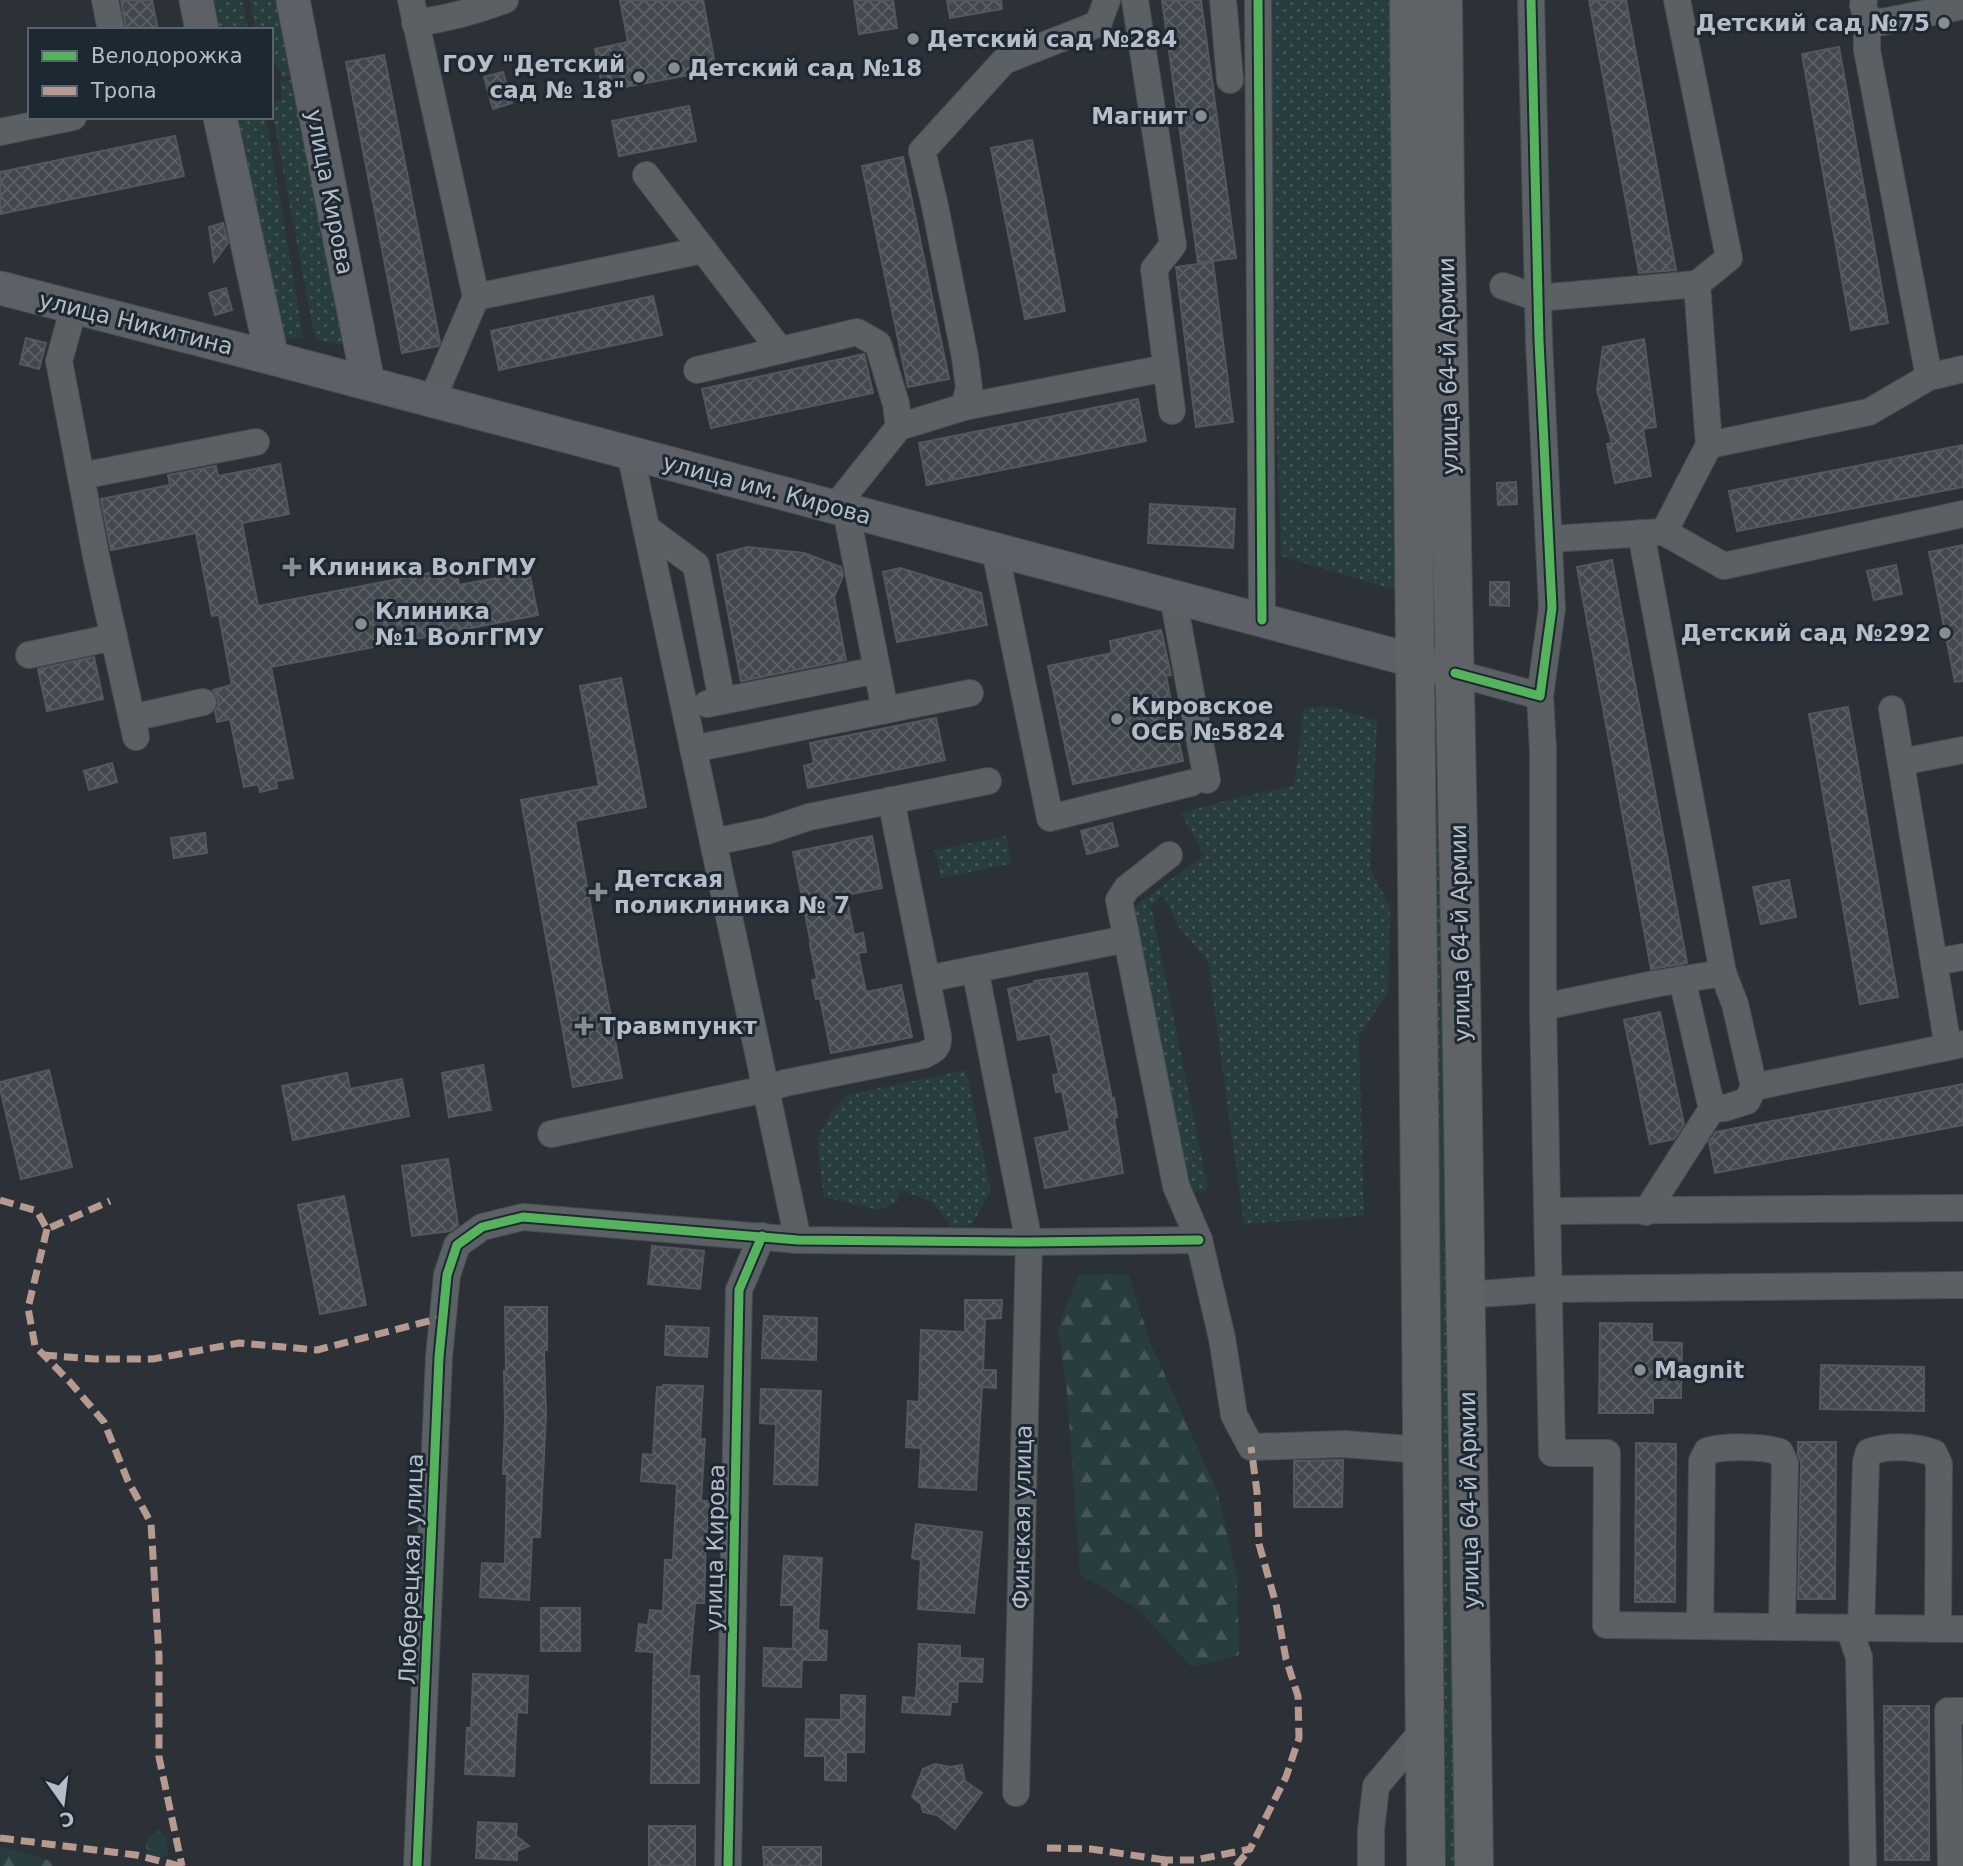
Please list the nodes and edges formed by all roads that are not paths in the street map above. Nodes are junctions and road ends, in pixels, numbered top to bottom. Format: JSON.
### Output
{"nodes":[{"id":1,"x":104,"y":0,"type":"edge"},
{"id":2,"x":196,"y":0,"type":"edge"},
{"id":3,"x":293,"y":0,"type":"edge"},
{"id":4,"x":505,"y":0,"type":"edge"},
{"id":5,"x":1107,"y":0,"type":"edge"},
{"id":6,"x":1135,"y":0,"type":"edge"},
{"id":7,"x":1223,"y":0,"type":"edge"},
{"id":8,"x":1258,"y":0,"type":"edge"},
{"id":9,"x":1409,"y":0,"type":"edge"},
{"id":10,"x":1444,"y":0,"type":"edge"},
{"id":11,"x":1531,"y":0,"type":"edge"},
{"id":12,"x":1677,"y":0,"type":"edge"},
{"id":13,"x":1963,"y":6,"type":"edge"},
{"id":14,"x":1866,"y":10,"type":"edge"},
{"id":15,"x":413,"y":12,"type":"edge"},
{"id":16,"x":111,"y":28,"type":"edge"},
{"id":17,"x":202,"y":28,"type":"edge"},
{"id":18,"x":1230,"y":80,"type":"dead end"},
{"id":19,"x":63,"y":119,"type":"edge"},
{"id":20,"x":220,"y":119,"type":"edge"},
{"id":21,"x":0,"y":132,"type":"edge"},
{"id":22,"x":646,"y":175,"type":"dead end"},
{"id":23,"x":704,"y":250,"type":"junction"},
{"id":24,"x":1697,"y":284,"type":"junction"},
{"id":25,"x":1503,"y":286,"type":"dead end"},
{"id":26,"x":0,"y":288,"type":"edge"},
{"id":27,"x":476,"y":297,"type":"junction"},
{"id":28,"x":1538,"y":298,"type":"junction"},
{"id":29,"x":74,"y":307,"type":"junction"},
{"id":30,"x":779,"y":350,"type":"junction"},
{"id":31,"x":272,"y":358,"type":"junction"},
{"id":32,"x":1166,"y":368,"type":"junction"},
{"id":33,"x":1963,"y":369,"type":"edge"},
{"id":34,"x":697,"y":370,"type":"dead end"},
{"id":35,"x":1929,"y":377,"type":"junction"},
{"id":36,"x":368,"y":383,"type":"junction"},
{"id":37,"x":432,"y":400,"type":"junction"},
{"id":38,"x":964,"y":407,"type":"junction"},
{"id":39,"x":1171,"y":411,"type":"dead end"},
{"id":40,"x":900,"y":427,"type":"junction"},
{"id":41,"x":256,"y":442,"type":"dead end"},
{"id":42,"x":1709,"y":445,"type":"junction"},
{"id":43,"x":630,"y":453,"type":"junction"},
{"id":44,"x":81,"y":476,"type":"junction"},
{"id":45,"x":840,"y":508,"type":"junction"},
{"id":46,"x":1963,"y":514,"type":"edge"},
{"id":47,"x":646,"y":528,"type":"junction"},
{"id":48,"x":1652,"y":532,"type":"junction"},
{"id":49,"x":1550,"y":539,"type":"junction"},
{"id":50,"x":995,"y":550,"type":"junction"},
{"id":51,"x":1172,"y":597,"type":"junction"},
{"id":52,"x":1262,"y":620,"type":"junction"},
{"id":53,"x":114,"y":636,"type":"junction"},
{"id":54,"x":29,"y":655,"type":"dead end"},
{"id":55,"x":1416,"y":661,"type":"junction"},
{"id":56,"x":877,"y":670,"type":"junction"},
{"id":57,"x":1455,"y":673,"type":"junction"},
{"id":58,"x":970,"y":693,"type":"dead end"},
{"id":59,"x":1540,"y":696,"type":"junction"},
{"id":60,"x":722,"y":701,"type":"junction"},
{"id":61,"x":203,"y":702,"type":"dead end"},
{"id":62,"x":685,"y":708,"type":"junction"},
{"id":63,"x":1892,"y":709,"type":"dead end"},
{"id":64,"x":885,"y":710,"type":"junction"},
{"id":65,"x":693,"y":749,"type":"junction"},
{"id":66,"x":1963,"y":750,"type":"edge"},
{"id":67,"x":1901,"y":762,"type":"junction"},
{"id":68,"x":988,"y":781,"type":"dead end"},
{"id":69,"x":891,"y":800,"type":"junction"},
{"id":70,"x":713,"y":842,"type":"junction"},
{"id":71,"x":1169,"y":855,"type":"dead end"},
{"id":72,"x":1126,"y":939,"type":"junction"},
{"id":73,"x":1963,"y":957,"type":"edge"},
{"id":74,"x":1935,"y":962,"type":"junction"},
{"id":75,"x":975,"y":969,"type":"junction"},
{"id":76,"x":1723,"y":973,"type":"junction"},
{"id":77,"x":927,"y":979,"type":"junction"},
{"id":78,"x":1682,"y":979,"type":"junction"},
{"id":79,"x":1543,"y":1007,"type":"junction"},
{"id":80,"x":1956,"y":1046,"type":"edge"},
{"id":81,"x":1754,"y":1087,"type":"junction"},
{"id":82,"x":766,"y":1089,"type":"junction"},
{"id":83,"x":1712,"y":1109,"type":"junction"},
{"id":84,"x":551,"y":1134,"type":"dead end"},
{"id":85,"x":1963,"y":1208,"type":"edge"},
{"id":86,"x":1548,"y":1211,"type":"junction"},
{"id":87,"x":1646,"y":1212,"type":"junction"},
{"id":88,"x":762,"y":1236,"type":"junction"},
{"id":89,"x":798,"y":1240,"type":"junction"},
{"id":90,"x":1199,"y":1240,"type":"junction"},
{"id":91,"x":1029,"y":1242,"type":"junction"},
{"id":92,"x":1963,"y":1285,"type":"edge"},
{"id":93,"x":1548,"y":1289,"type":"junction"},
{"id":94,"x":1466,"y":1295,"type":"junction"},
{"id":95,"x":1422,"y":1450,"type":"junction"},
{"id":96,"x":1700,"y":1626,"type":"junction"},
{"id":97,"x":1782,"y":1627,"type":"junction"},
{"id":98,"x":1855,"y":1628,"type":"junction"},
{"id":99,"x":1950,"y":1629,"type":"edge"},
{"id":100,"x":1963,"y":1711,"type":"edge"},
{"id":101,"x":1425,"y":1728,"type":"junction"},
{"id":102,"x":1016,"y":1793,"type":"dead end"},
{"id":103,"x":417,"y":1866,"type":"edge"},
{"id":104,"x":728,"y":1866,"type":"edge"},
{"id":105,"x":1371,"y":1866,"type":"edge"},
{"id":106,"x":1426,"y":1866,"type":"edge"},
{"id":107,"x":1474,"y":1866,"type":"edge"},
{"id":108,"x":1863,"y":1866,"type":"edge"},
{"id":109,"x":1951,"y":1866,"type":"edge"}],
"edges":[{"from":1,"to":16,"type":"street"},
{"from":2,"to":17,"type":"main road"},
{"from":3,"to":36,"type":"main road","name":"улица Кирова"},
{"from":4,"to":15,"type":"street"},
{"from":5,"to":38,"type":"street"},
{"from":6,"to":32,"type":"street"},
{"from":7,"to":18,"type":"street"},
{"from":8,"to":52,"type":"street"},
{"from":9,"to":55,"type":"highway","name":"улица 64-й Армии"},
{"from":10,"to":57,"type":"highway","name":"улица 64-й Армии"},
{"from":11,"to":28,"type":"street"},
{"from":12,"to":24,"type":"street"},
{"from":13,"to":14,"type":"street"},
{"from":14,"to":35,"type":"street"},
{"from":15,"to":27,"type":"street"},
{"from":19,"to":21,"type":"street"},
{"from":20,"to":31,"type":"main road"},
{"from":22,"to":23,"type":"street"},
{"from":23,"to":27,"type":"street"},
{"from":23,"to":30,"type":"street"},
{"from":24,"to":28,"type":"street"},
{"from":24,"to":42,"type":"street"},
{"from":25,"to":28,"type":"street"},
{"from":26,"to":29,"type":"main road","name":"улица Никитина"},
{"from":27,"to":37,"type":"street"},
{"from":28,"to":49,"type":"street"},
{"from":29,"to":31,"type":"main road","name":"улица Никитина"},
{"from":29,"to":44,"type":"street"},
{"from":30,"to":34,"type":"street"},
{"from":30,"to":40,"type":"street"},
{"from":31,"to":36,"type":"main road","name":"улица им. Кирова"},
{"from":32,"to":38,"type":"street"},
{"from":32,"to":39,"type":"street"},
{"from":33,"to":35,"type":"street"},
{"from":35,"to":42,"type":"street"},
{"from":36,"to":37,"type":"main road","name":"улица им. Кирова"},
{"from":37,"to":43,"type":"main road","name":"улица им. Кирова"},
{"from":38,"to":40,"type":"street"},
{"from":40,"to":45,"type":"street"},
{"from":41,"to":44,"type":"street"},
{"from":42,"to":48,"type":"street"},
{"from":43,"to":45,"type":"main road","name":"улица им. Кирова"},
{"from":43,"to":47,"type":"street"},
{"from":44,"to":53,"type":"street"},
{"from":45,"to":50,"type":"main road","name":"улица им. Кирова"},
{"from":45,"to":56,"type":"street"},
{"from":46,"to":48,"type":"street"},
{"from":47,"to":60,"type":"street"},
{"from":47,"to":62,"type":"street"},
{"from":48,"to":49,"type":"street"},
{"from":48,"to":76,"type":"street"},
{"from":49,"to":59,"type":"street"},
{"from":50,"to":51,"type":"main road","name":"улица им. Кирова"},
{"from":50,"to":51,"type":"street"},
{"from":51,"to":52,"type":"main road","name":"улица им. Кирова"},
{"from":52,"to":55,"type":"main road","name":"улица им. Кирова"},
{"from":53,"to":54,"type":"street"},
{"from":53,"to":61,"type":"street"},
{"from":55,"to":57,"type":"main road","name":"улица им. Кирова"},
{"from":55,"to":95,"type":"highway","name":"улица 64-й Армии"},
{"from":56,"to":60,"type":"street"},
{"from":56,"to":64,"type":"street"},
{"from":57,"to":59,"type":"street"},
{"from":57,"to":94,"type":"highway","name":"улица 64-й Армии"},
{"from":58,"to":64,"type":"street"},
{"from":59,"to":79,"type":"street"},
{"from":60,"to":62,"type":"street"},
{"from":62,"to":65,"type":"street"},
{"from":63,"to":67,"type":"street"},
{"from":64,"to":65,"type":"street"},
{"from":65,"to":70,"type":"street"},
{"from":66,"to":67,"type":"street"},
{"from":67,"to":74,"type":"street"},
{"from":68,"to":69,"type":"street"},
{"from":69,"to":70,"type":"street"},
{"from":69,"to":77,"type":"street"},
{"from":70,"to":82,"type":"street"},
{"from":71,"to":72,"type":"street"},
{"from":72,"to":75,"type":"street"},
{"from":72,"to":90,"type":"street"},
{"from":73,"to":74,"type":"street"},
{"from":74,"to":80,"type":"street"},
{"from":75,"to":77,"type":"street"},
{"from":75,"to":91,"type":"street","name":"Финская улица"},
{"from":76,"to":78,"type":"street"},
{"from":76,"to":81,"type":"street"},
{"from":77,"to":82,"type":"street"},
{"from":78,"to":79,"type":"street"},
{"from":78,"to":83,"type":"street"},
{"from":79,"to":86,"type":"street"},
{"from":80,"to":81,"type":"street"},
{"from":81,"to":83,"type":"street"},
{"from":82,"to":84,"type":"street"},
{"from":82,"to":89,"type":"street"},
{"from":83,"to":87,"type":"street"},
{"from":85,"to":87,"type":"street"},
{"from":86,"to":87,"type":"street"},
{"from":86,"to":93,"type":"street"},
{"from":88,"to":89,"type":"street","name":"Люберецкая улица"},
{"from":88,"to":103,"type":"street","name":"Люберецкая улица"},
{"from":88,"to":104,"type":"street","name":"улица Кирова"},
{"from":89,"to":91,"type":"street","name":"Люберецкая улица"},
{"from":90,"to":91,"type":"street","name":"Люберецкая улица"},
{"from":90,"to":95,"type":"street"},
{"from":91,"to":102,"type":"street","name":"Финская улица"},
{"from":92,"to":93,"type":"street"},
{"from":93,"to":94,"type":"street"},
{"from":93,"to":96,"type":"street"},
{"from":94,"to":107,"type":"highway","name":"улица 64-й Армии"},
{"from":95,"to":101,"type":"highway","name":"улица 64-й Армии"},
{"from":96,"to":97,"type":"street"},
{"from":96,"to":97,"type":"street"},
{"from":97,"to":98,"type":"street"},
{"from":98,"to":99,"type":"street"},
{"from":98,"to":99,"type":"street"},
{"from":98,"to":108,"type":"street"},
{"from":100,"to":109,"type":"street"},
{"from":101,"to":105,"type":"street"},
{"from":101,"to":106,"type":"highway","name":"улица 64-й Армии"}]}
